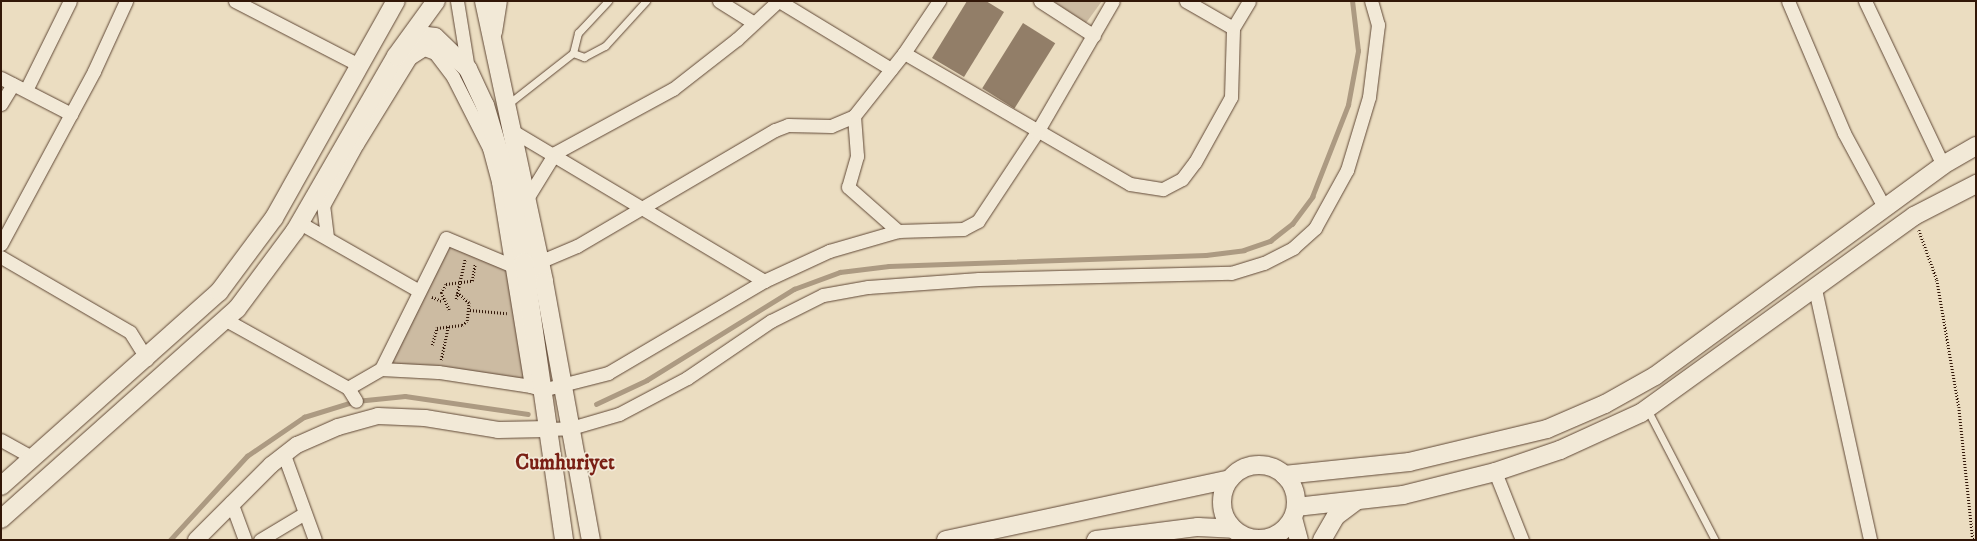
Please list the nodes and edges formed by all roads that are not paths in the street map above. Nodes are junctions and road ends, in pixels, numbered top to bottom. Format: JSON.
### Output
{"nodes":[{"id":1,"x":70,"y":1,"type":"edge"},
{"id":2,"x":126,"y":1,"type":"edge"},
{"id":3,"x":235,"y":1,"type":"edge"},
{"id":4,"x":396,"y":1,"type":"edge"},
{"id":5,"x":436,"y":1,"type":"edge"},
{"id":6,"x":457,"y":1,"type":"edge"},
{"id":7,"x":484,"y":1,"type":"edge"},
{"id":8,"x":498,"y":1,"type":"edge"},
{"id":9,"x":608,"y":1,"type":"edge"},
{"id":10,"x":646,"y":1,"type":"edge"},
{"id":11,"x":719,"y":1,"type":"edge"},
{"id":12,"x":778,"y":1,"type":"edge"},
{"id":13,"x":939,"y":1,"type":"edge"},
{"id":14,"x":1040,"y":1,"type":"edge"},
{"id":15,"x":1113,"y":1,"type":"edge"},
{"id":16,"x":1186,"y":1,"type":"edge"},
{"id":17,"x":1249,"y":1,"type":"edge"},
{"id":18,"x":1371,"y":1,"type":"edge"},
{"id":19,"x":1788,"y":1,"type":"edge"},
{"id":20,"x":1865,"y":1,"type":"edge"},
{"id":21,"x":754,"y":24,"type":"junction"},
{"id":22,"x":1233,"y":28,"type":"junction"},
{"id":23,"x":1094,"y":36,"type":"junction"},
{"id":24,"x":491,"y":43,"type":"junction"},
{"id":25,"x":573,"y":53,"type":"junction"},
{"id":26,"x":904,"y":53,"type":"junction"},
{"id":27,"x":396,"y":56,"type":"junction"},
{"id":28,"x":359,"y":65,"type":"junction"},
{"id":29,"x":891,"y":69,"type":"junction"},
{"id":30,"x":468,"y":70,"type":"junction"},
{"id":31,"x":7,"y":81,"type":"edge"},
{"id":32,"x":26,"y":90,"type":"junction"},
{"id":33,"x":1,"y":104,"type":"edge"},
{"id":34,"x":506,"y":105,"type":"junction"},
{"id":35,"x":71,"y":114,"type":"junction"},
{"id":36,"x":854,"y":116,"type":"junction"},
{"id":37,"x":511,"y":130,"type":"junction"},
{"id":38,"x":1036,"y":132,"type":"junction"},
{"id":39,"x":1976,"y":146,"type":"edge"},
{"id":40,"x":555,"y":154,"type":"junction"},
{"id":41,"x":1943,"y":165,"type":"junction"},
{"id":42,"x":1976,"y":184,"type":"edge"},
{"id":43,"x":526,"y":200,"type":"junction"},
{"id":44,"x":1884,"y":207,"type":"junction"},
{"id":45,"x":638,"y":208,"type":"junction"},
{"id":46,"x":300,"y":223,"type":"junction"},
{"id":47,"x":898,"y":231,"type":"junction"},
{"id":48,"x":327,"y":237,"type":"junction"},
{"id":49,"x":1,"y":244,"type":"edge"},
{"id":50,"x":1,"y":257,"type":"edge"},
{"id":51,"x":539,"y":262,"type":"junction"},
{"id":52,"x":511,"y":265,"type":"junction"},
{"id":53,"x":764,"y":281,"type":"junction"},
{"id":54,"x":1815,"y":289,"type":"junction"},
{"id":55,"x":419,"y":292,"type":"junction"},
{"id":56,"x":226,"y":320,"type":"junction"},
{"id":57,"x":147,"y":359,"type":"junction"},
{"id":58,"x":382,"y":369,"type":"junction"},
{"id":59,"x":563,"y":385,"type":"junction"},
{"id":60,"x":348,"y":388,"type":"junction"},
{"id":61,"x":537,"y":388,"type":"junction"},
{"id":62,"x":356,"y":401,"type":"dead end"},
{"id":63,"x":1647,"y":409,"type":"junction"},
{"id":64,"x":571,"y":428,"type":"junction"},
{"id":65,"x":548,"y":429,"type":"junction"},
{"id":66,"x":1,"y":440,"type":"edge"},
{"id":67,"x":284,"y":455,"type":"junction"},
{"id":68,"x":33,"y":458,"type":"junction"},
{"id":69,"x":1495,"y":472,"type":"junction"},
{"id":70,"x":1284,"y":475,"type":"junction"},
{"id":71,"x":1230,"y":479,"type":"junction"},
{"id":72,"x":1,"y":486,"type":"edge"},
{"id":73,"x":1358,"y":500,"type":"junction"},
{"id":74,"x":231,"y":502,"type":"junction"},
{"id":75,"x":305,"y":513,"type":"junction"},
{"id":76,"x":1294,"y":513,"type":"junction"},
{"id":77,"x":1,"y":519,"type":"edge"},
{"id":78,"x":1156,"y":532,"type":"junction"},
{"id":79,"x":1243,"y":535,"type":"edge"},
{"id":80,"x":196,"y":540,"type":"edge"},
{"id":81,"x":245,"y":540,"type":"edge"},
{"id":82,"x":260,"y":540,"type":"edge"},
{"id":83,"x":315,"y":540,"type":"edge"},
{"id":84,"x":564,"y":540,"type":"edge"},
{"id":85,"x":591,"y":540,"type":"edge"},
{"id":86,"x":946,"y":540,"type":"edge"},
{"id":87,"x":1096,"y":540,"type":"edge"},
{"id":88,"x":1184,"y":540,"type":"edge"},
{"id":89,"x":1299,"y":540,"type":"edge"},
{"id":90,"x":1322,"y":540,"type":"edge"},
{"id":91,"x":1522,"y":540,"type":"edge"},
{"id":92,"x":1715,"y":540,"type":"edge"},
{"id":93,"x":1870,"y":540,"type":"edge"}],
"edges":[{"from":1,"to":32,"type":"street"},
{"from":2,"to":35,"type":"street"},
{"from":3,"to":28,"type":"street"},
{"from":4,"to":28,"type":"main road"},
{"from":5,"to":27,"type":"main road"},
{"from":6,"to":30,"type":"street"},
{"from":7,"to":24,"type":"main road"},
{"from":8,"to":24,"type":"main road"},
{"from":9,"to":25,"type":"lane"},
{"from":10,"to":25,"type":"lane"},
{"from":11,"to":21,"type":"street"},
{"from":12,"to":21,"type":"street"},
{"from":12,"to":29,"type":"street"},
{"from":13,"to":26,"type":"street"},
{"from":14,"to":23,"type":"street"},
{"from":15,"to":23,"type":"street"},
{"from":16,"to":22,"type":"street"},
{"from":17,"to":22,"type":"street"},
{"from":18,"to":64,"type":"street"},
{"from":19,"to":44,"type":"street"},
{"from":20,"to":41,"type":"street"},
{"from":21,"to":40,"type":"street"},
{"from":22,"to":38,"type":"street"},
{"from":23,"to":38,"type":"street"},
{"from":24,"to":34,"type":"main road"},
{"from":25,"to":34,"type":"lane"},
{"from":26,"to":29,"type":"street"},
{"from":26,"to":38,"type":"street"},
{"from":27,"to":30,"type":"main road"},
{"from":27,"to":46,"type":"main road"},
{"from":28,"to":57,"type":"main road"},
{"from":29,"to":36,"type":"street"},
{"from":30,"to":61,"type":"main road"},
{"from":31,"to":32,"type":"street"},
{"from":31,"to":33,"type":"street"},
{"from":32,"to":35,"type":"street"},
{"from":34,"to":37,"type":"main road"},
{"from":35,"to":49,"type":"street"},
{"from":36,"to":45,"type":"street"},
{"from":36,"to":47,"type":"street"},
{"from":37,"to":40,"type":"street"},
{"from":37,"to":43,"type":"main road"},
{"from":38,"to":47,"type":"street"},
{"from":39,"to":41,"type":"main road"},
{"from":40,"to":43,"type":"street"},
{"from":40,"to":45,"type":"street"},
{"from":41,"to":44,"type":"main road"},
{"from":42,"to":54,"type":"main road"},
{"from":43,"to":51,"type":"main road"},
{"from":44,"to":70,"type":"main road"},
{"from":45,"to":51,"type":"street"},
{"from":45,"to":53,"type":"street"},
{"from":46,"to":48,"type":"street"},
{"from":46,"to":56,"type":"main road"},
{"from":47,"to":53,"type":"street"},
{"from":48,"to":52,"type":"street"},
{"from":48,"to":55,"type":"street"},
{"from":50,"to":57,"type":"street"},
{"from":51,"to":59,"type":"main road"},
{"from":52,"to":55,"type":"street"},
{"from":52,"to":61,"type":"street"},
{"from":53,"to":59,"type":"street"},
{"from":54,"to":63,"type":"main road"},
{"from":54,"to":93,"type":"street"},
{"from":55,"to":58,"type":"street"},
{"from":56,"to":60,"type":"street"},
{"from":56,"to":77,"type":"main road"},
{"from":57,"to":68,"type":"main road"},
{"from":58,"to":60,"type":"street"},
{"from":58,"to":61,"type":"street"},
{"from":59,"to":61,"type":"street"},
{"from":59,"to":64,"type":"main road"},
{"from":60,"to":62,"type":"street"},
{"from":61,"to":65,"type":"main road"},
{"from":63,"to":69,"type":"main road"},
{"from":63,"to":92,"type":"lane"},
{"from":64,"to":65,"type":"street"},
{"from":64,"to":85,"type":"main road"},
{"from":65,"to":67,"type":"street"},
{"from":65,"to":84,"type":"main road"},
{"from":66,"to":68,"type":"street"},
{"from":67,"to":74,"type":"street"},
{"from":67,"to":75,"type":"street"},
{"from":68,"to":72,"type":"main road"},
{"from":69,"to":73,"type":"main road"},
{"from":69,"to":91,"type":"street"},
{"from":70,"to":71,"type":"main road"},
{"from":70,"to":76,"type":"main road"},
{"from":71,"to":79,"type":"main road"},
{"from":71,"to":86,"type":"main road"},
{"from":73,"to":76,"type":"main road"},
{"from":73,"to":90,"type":"main road"},
{"from":74,"to":80,"type":"street"},
{"from":74,"to":81,"type":"street"},
{"from":75,"to":82,"type":"street"},
{"from":75,"to":83,"type":"street"},
{"from":76,"to":79,"type":"main road"},
{"from":76,"to":89,"type":"main road"},
{"from":78,"to":79,"type":"main road"},
{"from":78,"to":87,"type":"main road"},
{"from":78,"to":88,"type":"main road"}]}
